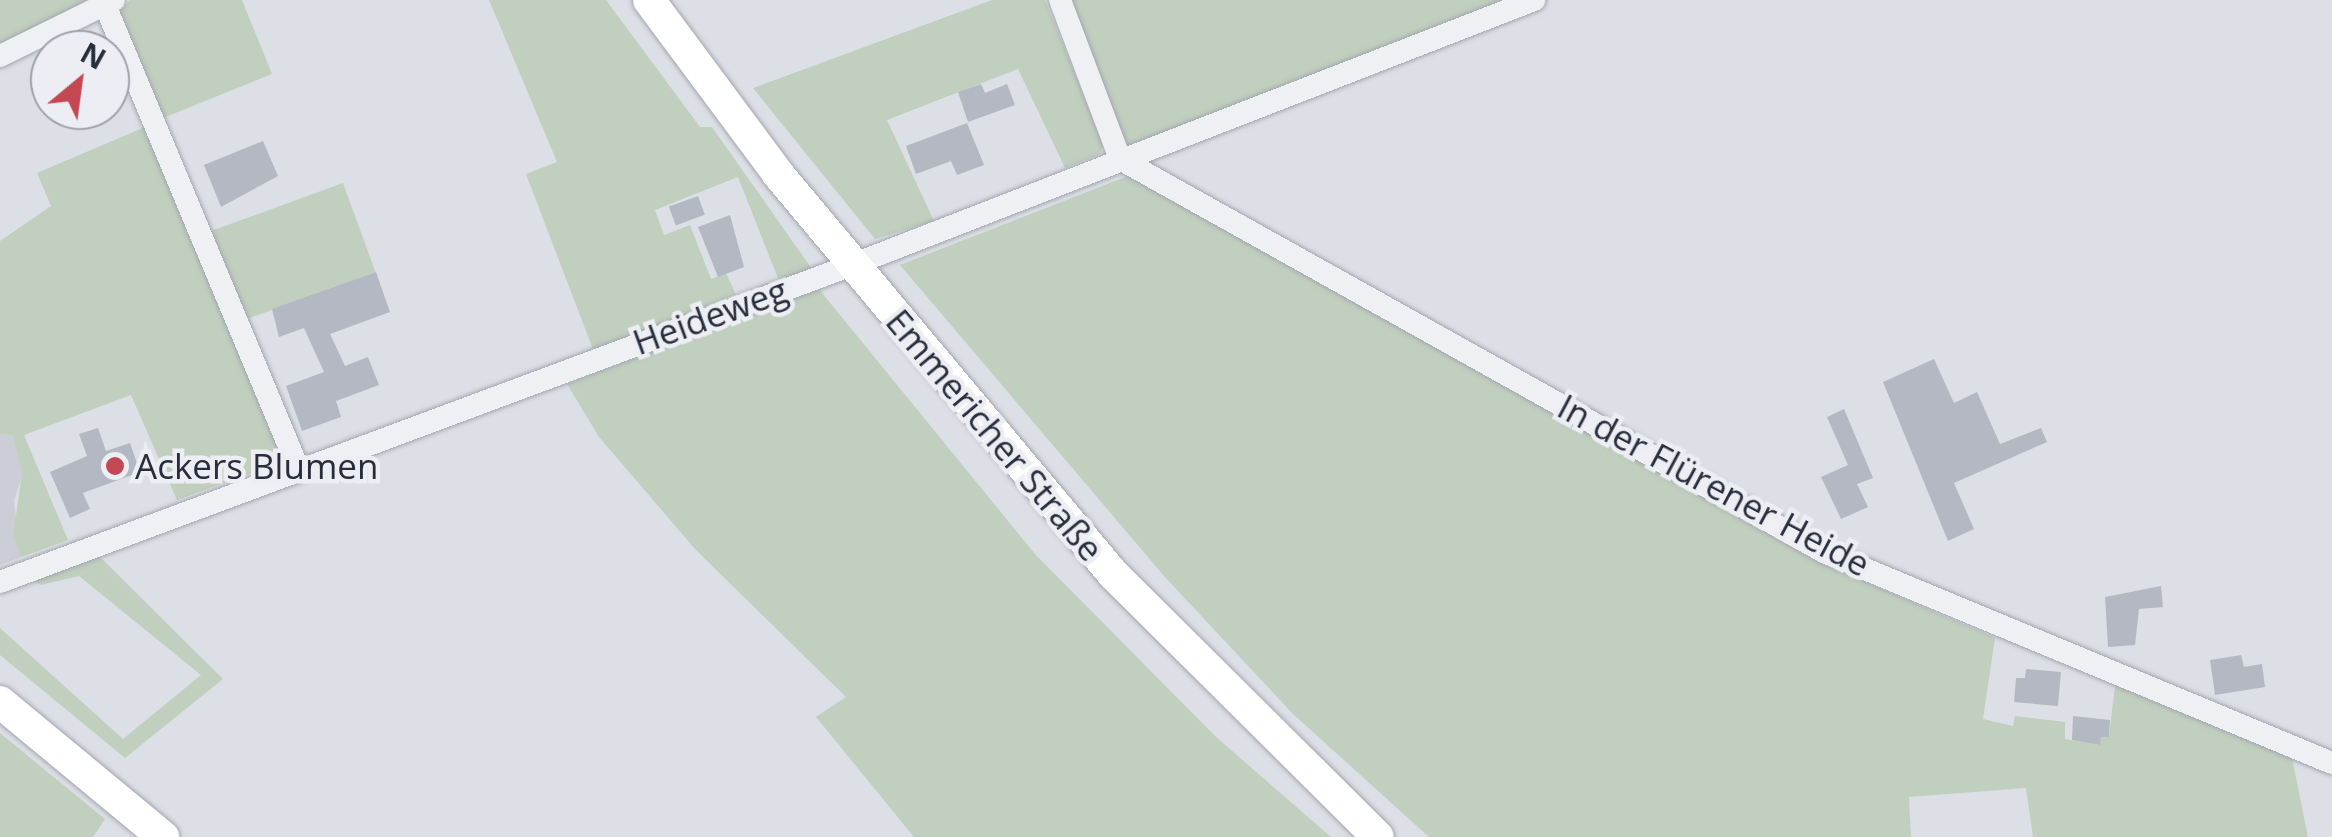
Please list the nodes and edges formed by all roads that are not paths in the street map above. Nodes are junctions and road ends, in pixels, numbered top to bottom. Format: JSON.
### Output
{"nodes":[{"id":1,"x":649,"y":0,"type":"edge"},
{"id":2,"x":1060,"y":0,"type":"edge"},
{"id":3,"x":1534,"y":0,"type":"edge"},
{"id":4,"x":109,"y":2,"type":"edge"},
{"id":5,"x":0,"y":56,"type":"edge"},
{"id":6,"x":1120,"y":159,"type":"junction"},
{"id":7,"x":852,"y":264,"type":"junction"},
{"id":8,"x":298,"y":468,"type":"junction"},
{"id":9,"x":0,"y":582,"type":"edge"},
{"id":10,"x":0,"y":702,"type":"edge"},
{"id":11,"x":2332,"y":763,"type":"edge"},
{"id":12,"x":163,"y":837,"type":"edge"},
{"id":13,"x":1378,"y":837,"type":"edge"}],
"edges":[{"from":1,"to":7,"type":"main road","name":"Emmericher Straße"},
{"from":2,"to":6,"type":"street"},
{"from":3,"to":6,"type":"street","name":"Heideweg"},
{"from":4,"to":5,"type":"street"},
{"from":4,"to":8,"type":"street"},
{"from":6,"to":7,"type":"street","name":"Heideweg"},
{"from":6,"to":11,"type":"street","name":"In der Flürener Heide"},
{"from":7,"to":8,"type":"street","name":"Heideweg"},
{"from":7,"to":13,"type":"main road","name":"Emmericher Straße"},
{"from":8,"to":9,"type":"street","name":"Heideweg"},
{"from":10,"to":12,"type":"main road"}]}
